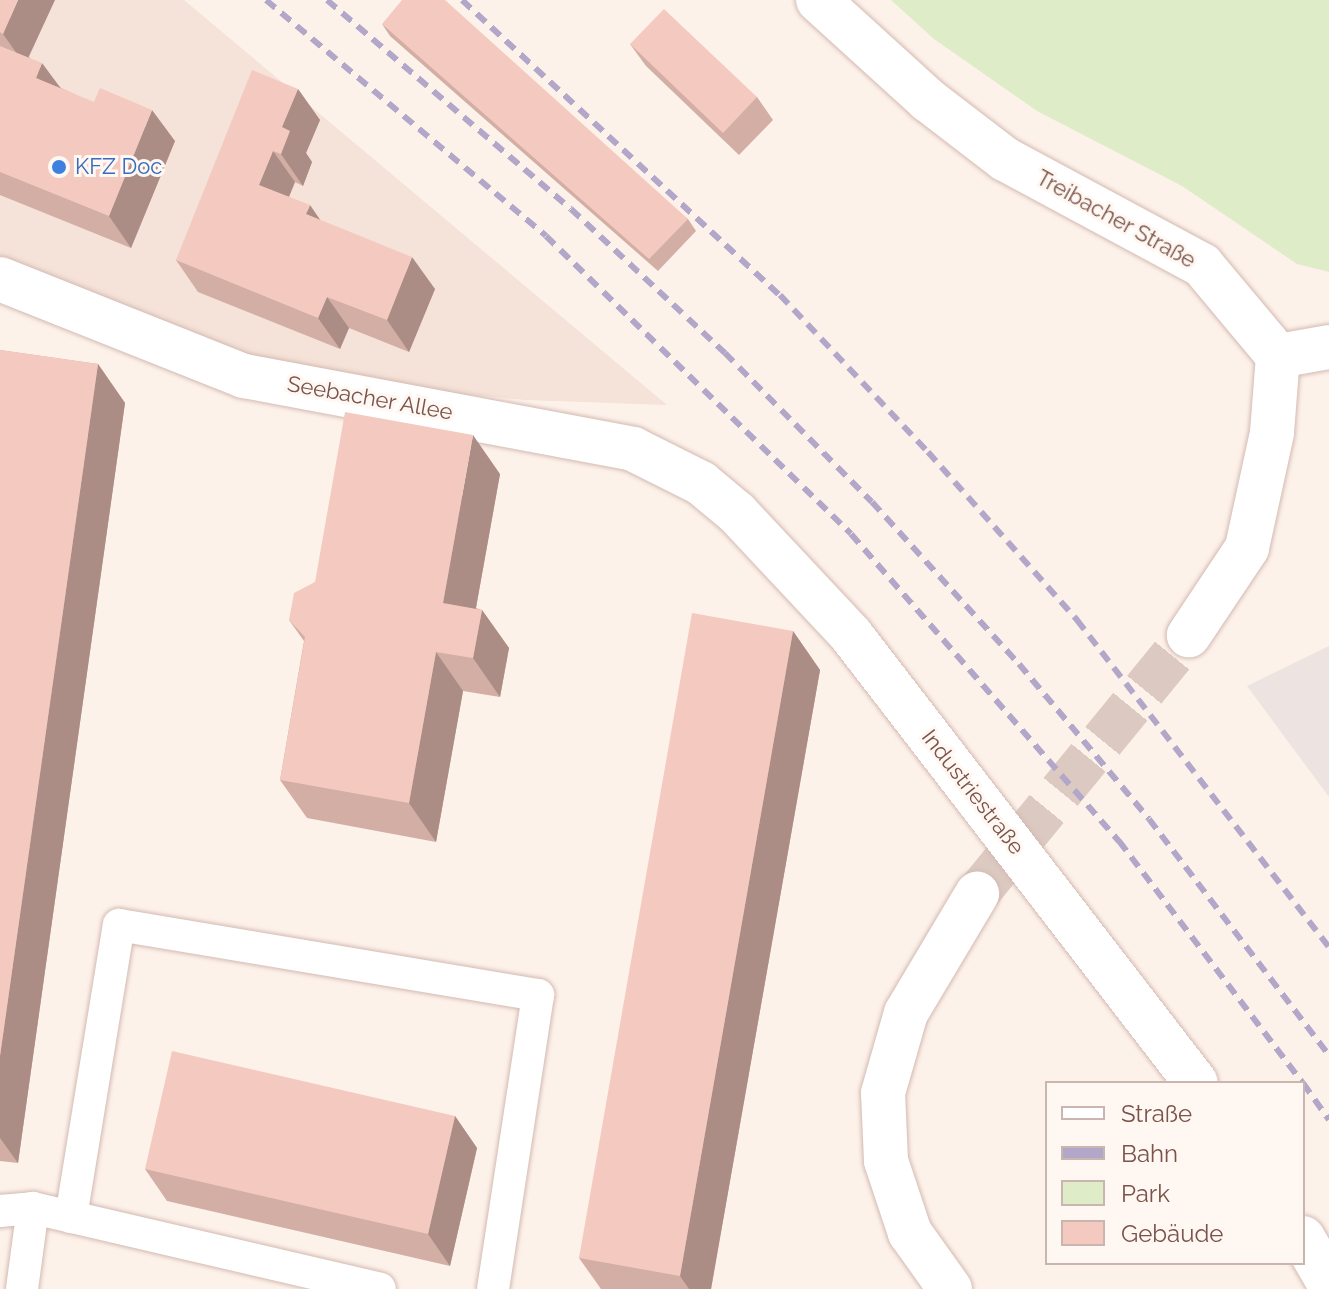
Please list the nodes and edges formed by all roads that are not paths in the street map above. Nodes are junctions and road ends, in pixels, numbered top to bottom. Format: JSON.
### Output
{"nodes":[{"id":1,"x":818,"y":0,"type":"edge"},
{"id":2,"x":0,"y":279,"type":"edge"},
{"id":3,"x":1329,"y":347,"type":"edge"},
{"id":4,"x":1278,"y":356,"type":"junction"},
{"id":5,"x":737,"y":513,"type":"joint"},
{"id":6,"x":1189,"y":635,"type":"tunnel mouth"},
{"id":7,"x":977,"y":894,"type":"tunnel mouth"},
{"id":8,"x":1194,"y":1081,"type":"edge"},
{"id":9,"x":33,"y":1208,"type":"junction"},
{"id":10,"x":0,"y":1211,"type":"edge"},
{"id":11,"x":71,"y":1217,"type":"junction"},
{"id":12,"x":1305,"y":1241,"type":"edge"},
{"id":13,"x":1329,"y":1283,"type":"edge"},
{"id":14,"x":22,"y":1289,"type":"edge"},
{"id":15,"x":380,"y":1289,"type":"edge"},
{"id":16,"x":493,"y":1289,"type":"edge"},
{"id":17,"x":950,"y":1289,"type":"edge"}],
"edges":[{"from":1,"to":4,"type":"street","name":"Treibacher Straße"},
{"from":2,"to":5,"type":"street","name":"Seebacher Allee"},
{"from":3,"to":4,"type":"street"},
{"from":4,"to":6,"type":"street"},
{"from":5,"to":8,"type":"street","name":"Industriestraße"},
{"from":7,"to":17,"type":"street"},
{"from":9,"to":10,"type":"lane"},
{"from":9,"to":11,"type":"lane"},
{"from":9,"to":14,"type":"lane"},
{"from":11,"to":15,"type":"lane"},
{"from":11,"to":16,"type":"lane"},
{"from":12,"to":13,"type":"street"}]}
